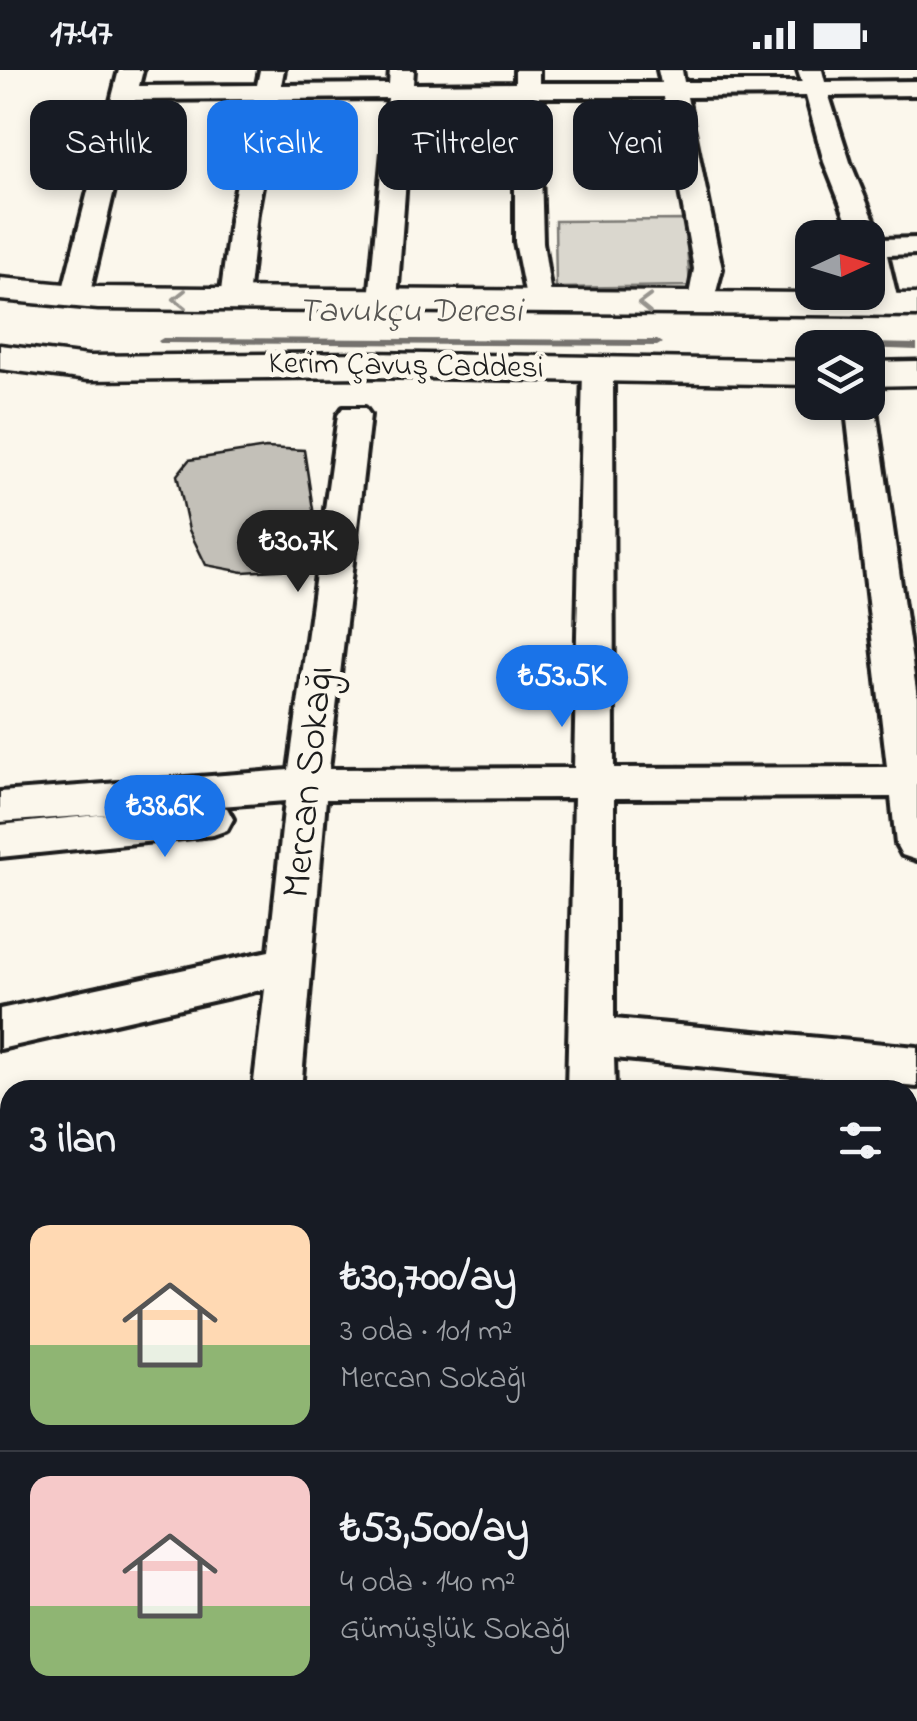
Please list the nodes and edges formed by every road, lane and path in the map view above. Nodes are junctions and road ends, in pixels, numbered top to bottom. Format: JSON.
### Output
{"nodes":[{"id":1,"x":813,"y":79,"type":"edge"},
{"id":2,"x":528,"y":80,"type":"edge"},
{"id":3,"x":672,"y":80,"type":"edge"},
{"id":4,"x":270,"y":81,"type":"edge"},
{"id":5,"x":402,"y":81,"type":"edge"},
{"id":6,"x":129,"y":82,"type":"edge"},
{"id":7,"x":917,"y":88,"type":"edge"},
{"id":8,"x":861,"y":220,"type":"edge"},
{"id":9,"x":917,"y":246,"type":"edge"},
{"id":10,"x":885,"y":247,"type":"edge"},
{"id":11,"x":885,"y":274,"type":"edge"},
{"id":12,"x":0,"y":289,"type":"edge"},
{"id":13,"x":75,"y":296,"type":"junction"},
{"id":14,"x":234,"y":299,"type":"junction"},
{"id":15,"x":383,"y":300,"type":"junction"},
{"id":16,"x":538,"y":302,"type":"junction"},
{"id":17,"x":701,"y":305,"type":"junction"},
{"id":18,"x":901,"y":305,"type":"edge"},
{"id":19,"x":807,"y":330,"type":"edge"},
{"id":20,"x":0,"y":357,"type":"edge"},
{"id":21,"x":88,"y":368,"type":"junction"},
{"id":22,"x":598,"y":370,"type":"junction"},
{"id":23,"x":700,"y":372,"type":"junction"},
{"id":24,"x":795,"y":373,"type":"edge"},
{"id":25,"x":917,"y":373,"type":"edge"},
{"id":26,"x":0,"y":374,"type":"edge"},
{"id":27,"x":885,"y":374,"type":"edge"},
{"id":28,"x":354,"y":416,"type":"dead end"},
{"id":29,"x":862,"y":420,"type":"edge"},
{"id":30,"x":912,"y":781,"type":"edge"},
{"id":31,"x":597,"y":782,"type":"junction"},
{"id":32,"x":307,"y":784,"type":"junction"},
{"id":33,"x":0,"y":807,"type":"edge"},
{"id":34,"x":0,"y":842,"type":"edge"},
{"id":35,"x":917,"y":844,"type":"edge"},
{"id":36,"x":292,"y":964,"type":"junction"},
{"id":37,"x":0,"y":1030,"type":"edge"},
{"id":38,"x":590,"y":1036,"type":"junction"},
{"id":39,"x":917,"y":1067,"type":"edge"},
{"id":40,"x":278,"y":1080,"type":"edge"},
{"id":41,"x":591,"y":1080,"type":"edge"}],
"edges":[{"from":1,"to":3,"type":"street"},
{"from":1,"to":7,"type":"street"},
{"from":1,"to":8,"type":"street"},
{"from":2,"to":3,"type":"street"},
{"from":2,"to":5,"type":"street"},
{"from":2,"to":16,"type":"street"},
{"from":3,"to":17,"type":"street"},
{"from":4,"to":5,"type":"street"},
{"from":4,"to":6,"type":"street"},
{"from":4,"to":14,"type":"street"},
{"from":5,"to":15,"type":"street"},
{"from":6,"to":13,"type":"street"},
{"from":9,"to":10,"type":"street"},
{"from":11,"to":18,"type":"street"},
{"from":12,"to":13,"type":"main road"},
{"from":14,"to":13,"type":"main road","one_way":true},
{"from":14,"to":15,"type":"main road"},
{"from":15,"to":16,"type":"main road"},
{"from":17,"to":16,"type":"main road","one_way":true},
{"from":17,"to":18,"type":"main road"},
{"from":17,"to":23,"type":"main road"},
{"from":18,"to":19,"type":"main road"},
{"from":20,"to":21,"type":"main road","name":"Kerim Çavuş Caddesi"},
{"from":21,"to":22,"type":"main road","name":"Kerim Çavuş Caddesi"},
{"from":21,"to":26,"type":"main road"},
{"from":22,"to":23,"type":"main road","name":"Kerim Çavuş Caddesi"},
{"from":22,"to":31,"type":"street"},
{"from":23,"to":24,"type":"main road","name":"Kerim Çavuş Caddesi"},
{"from":25,"to":27,"type":"main road"},
{"from":28,"to":32,"type":"street","name":"Mercan Sokağı"},
{"from":29,"to":30,"type":"street"},
{"from":30,"to":31,"type":"street"},
{"from":30,"to":35,"type":"street"},
{"from":31,"to":32,"type":"street"},
{"from":31,"to":38,"type":"street"},
{"from":32,"to":33,"type":"street"},
{"from":32,"to":34,"type":"street"},
{"from":32,"to":36,"type":"street","name":"Mercan Sokağı"},
{"from":36,"to":37,"type":"street"},
{"from":36,"to":40,"type":"street","name":"Mercan Sokağı"},
{"from":38,"to":39,"type":"street"},
{"from":38,"to":41,"type":"street"}]}
